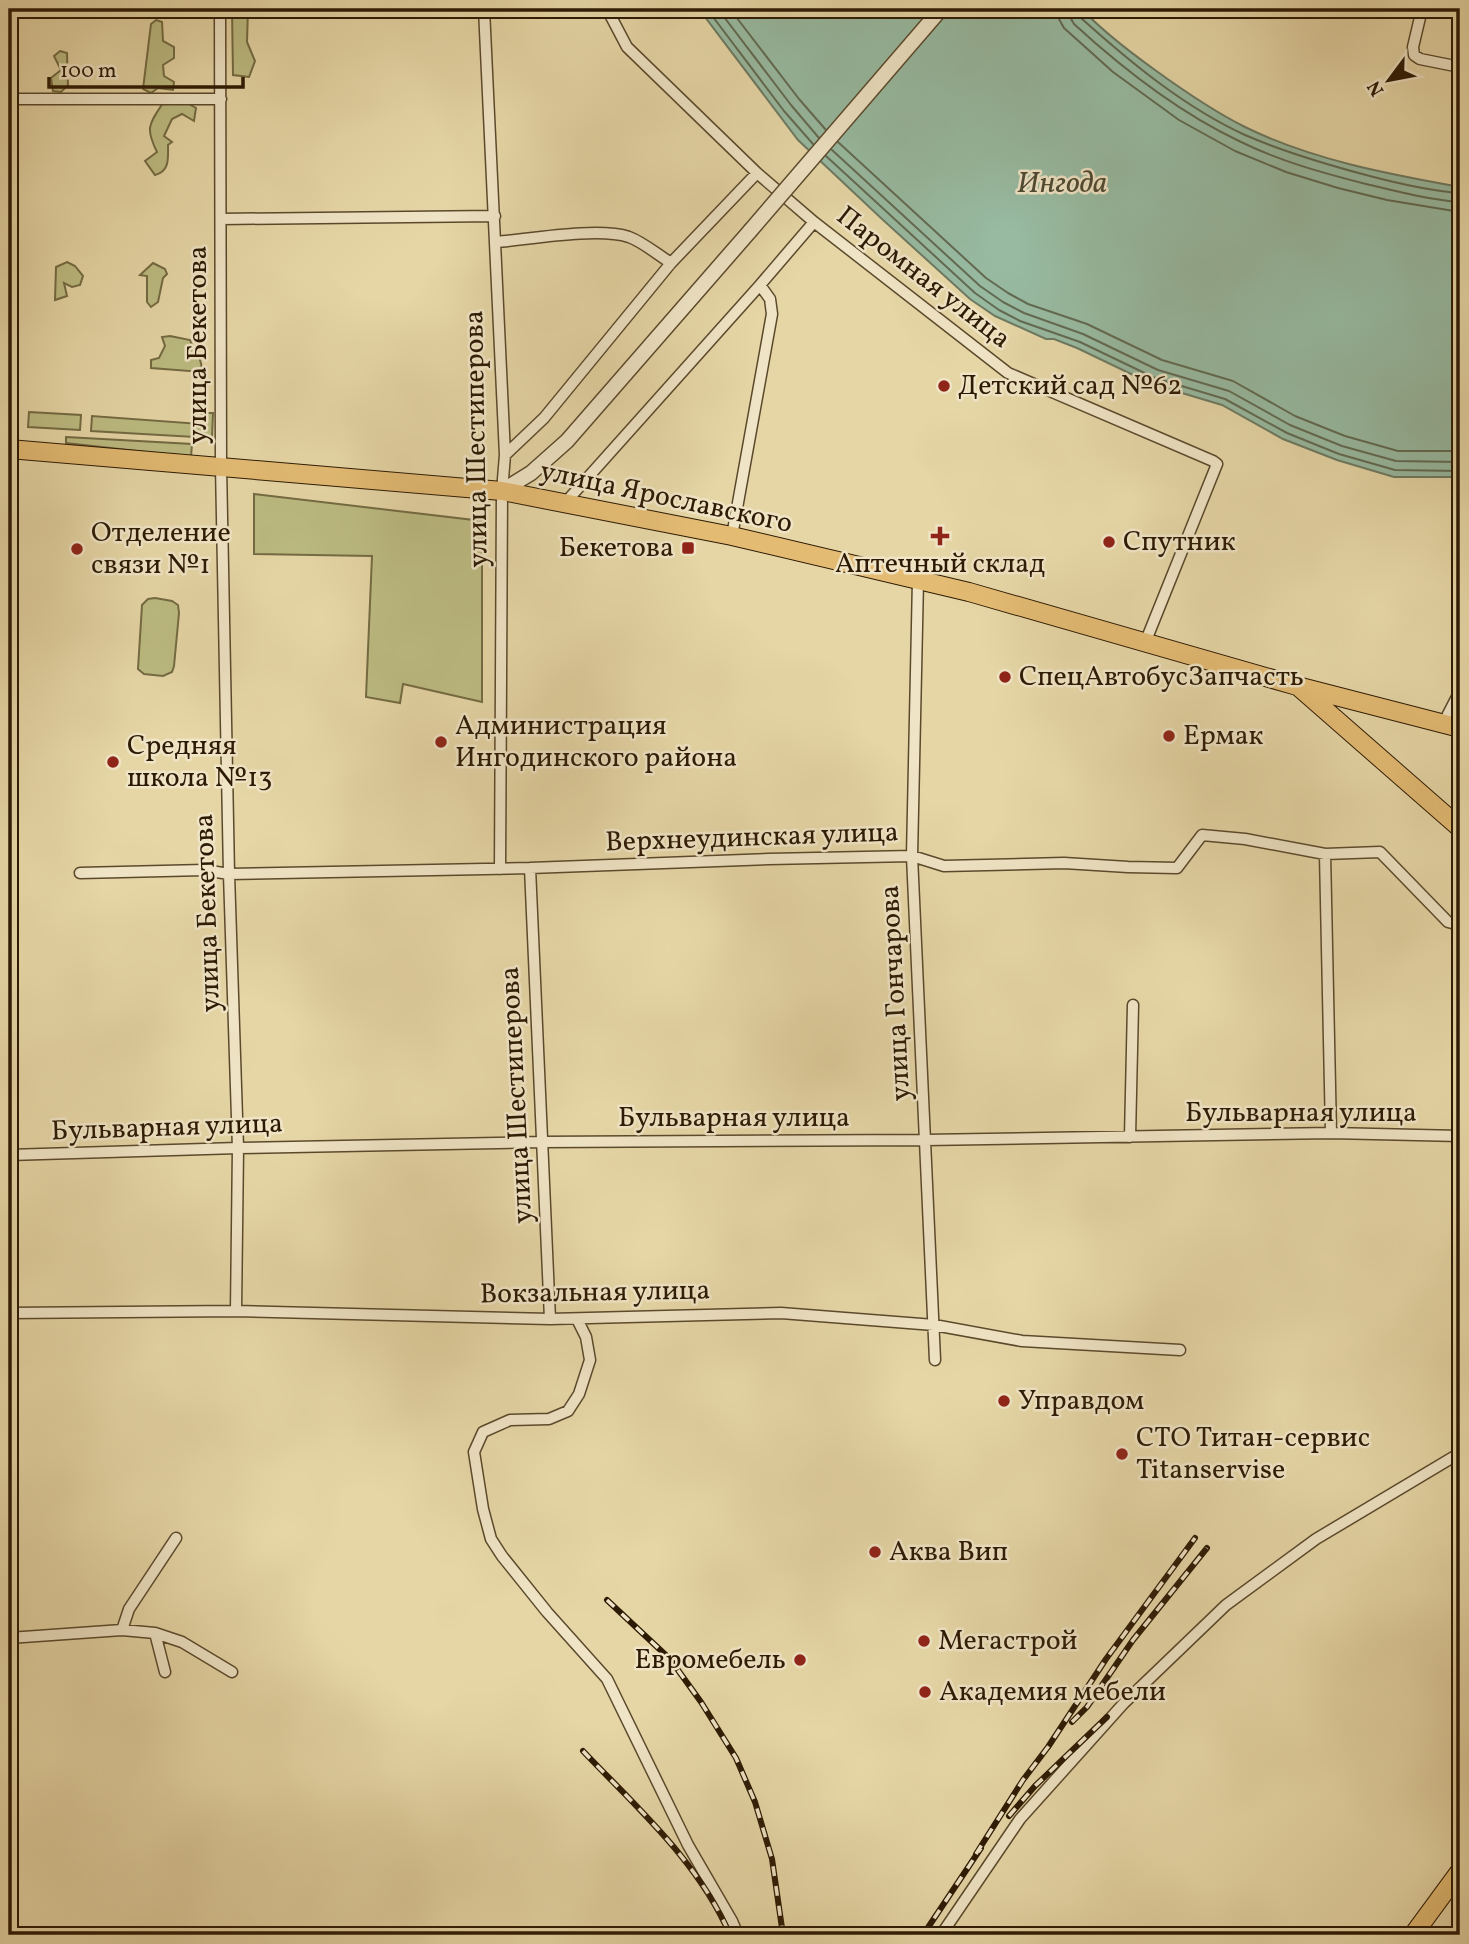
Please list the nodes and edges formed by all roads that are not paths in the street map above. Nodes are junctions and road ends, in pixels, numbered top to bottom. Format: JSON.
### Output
{"nodes":[{"id":1,"x":220,"y":9,"type":"edge"},
{"id":2,"x":484,"y":9,"type":"edge"},
{"id":3,"x":607,"y":9,"type":"edge"},
{"id":4,"x":941,"y":9,"type":"edge"},
{"id":5,"x":1422,"y":9,"type":"edge"},
{"id":6,"x":1460,"y":67,"type":"edge"},
{"id":7,"x":9,"y":99,"type":"edge"},
{"id":8,"x":221,"y":99,"type":"junction"},
{"id":9,"x":757,"y":173,"type":"junction"},
{"id":10,"x":495,"y":216,"type":"junction"},
{"id":11,"x":221,"y":219,"type":"junction"},
{"id":12,"x":814,"y":222,"type":"junction"},
{"id":13,"x":497,"y":242,"type":"junction"},
{"id":14,"x":671,"y":263,"type":"junction"},
{"id":15,"x":760,"y":285,"type":"junction"},
{"id":16,"x":9,"y":449,"type":"edge"},
{"id":17,"x":505,"y":455,"type":"junction"},
{"id":18,"x":221,"y":466,"type":"junction"},
{"id":19,"x":502,"y":491,"type":"junction"},
{"id":20,"x":565,"y":503,"type":"junction"},
{"id":21,"x":732,"y":536,"type":"junction"},
{"id":22,"x":918,"y":580,"type":"junction"},
{"id":23,"x":1145,"y":643,"type":"junction"},
{"id":24,"x":1297,"y":686,"type":"junction"},
{"id":25,"x":1460,"y":691,"type":"edge"},
{"id":26,"x":1452,"y":726,"type":"edge"},
{"id":27,"x":1460,"y":828,"type":"edge"},
{"id":28,"x":1325,"y":854,"type":"junction"},
{"id":29,"x":912,"y":856,"type":"junction"},
{"id":30,"x":530,"y":868,"type":"junction"},
{"id":31,"x":500,"y":869,"type":"junction"},
{"id":32,"x":80,"y":873,"type":"dead end"},
{"id":33,"x":229,"y":873,"type":"junction"},
{"id":34,"x":1460,"y":925,"type":"edge"},
{"id":35,"x":1133,"y":1004,"type":"dead end"},
{"id":36,"x":1331,"y":1133,"type":"junction"},
{"id":37,"x":1460,"y":1136,"type":"edge"},
{"id":38,"x":1130,"y":1137,"type":"junction"},
{"id":39,"x":925,"y":1140,"type":"junction"},
{"id":40,"x":542,"y":1142,"type":"junction"},
{"id":41,"x":238,"y":1148,"type":"junction"},
{"id":42,"x":9,"y":1155,"type":"edge"},
{"id":43,"x":236,"y":1311,"type":"junction"},
{"id":44,"x":9,"y":1313,"type":"edge"},
{"id":45,"x":550,"y":1319,"type":"junction"},
{"id":46,"x":577,"y":1319,"type":"junction"},
{"id":47,"x":934,"y":1325,"type":"junction"},
{"id":48,"x":1180,"y":1350,"type":"dead end"},
{"id":49,"x":935,"y":1360,"type":"dead end"},
{"id":50,"x":1460,"y":1453,"type":"edge"},
{"id":51,"x":176,"y":1538,"type":"dead end"},
{"id":52,"x":122,"y":1630,"type":"junction"},
{"id":53,"x":155,"y":1633,"type":"junction"},
{"id":54,"x":9,"y":1638,"type":"edge"},
{"id":55,"x":164,"y":1672,"type":"dead end"},
{"id":56,"x":232,"y":1672,"type":"dead end"},
{"id":57,"x":1460,"y":1871,"type":"edge"},
{"id":58,"x":738,"y":1935,"type":"edge"},
{"id":59,"x":941,"y":1935,"type":"edge"},
{"id":60,"x":1413,"y":1935,"type":"edge"}],
"edges":[{"from":1,"to":8,"type":"street","name":"улица Бекетова"},
{"from":2,"to":10,"type":"street","name":"улица Шестиперова"},
{"from":3,"to":9,"type":"street","name":"Паромная улица"},
{"from":4,"to":19,"type":"street","bridge":true},
{"from":5,"to":6,"type":"street"},
{"from":7,"to":8,"type":"street"},
{"from":8,"to":11,"type":"street","name":"улица Бекетова"},
{"from":9,"to":12,"type":"street","name":"Паромная улица"},
{"from":9,"to":14,"type":"street"},
{"from":10,"to":11,"type":"street"},
{"from":10,"to":13,"type":"street","name":"улица Шестиперова"},
{"from":11,"to":18,"type":"street","name":"улица Бекетова"},
{"from":12,"to":15,"type":"street"},
{"from":12,"to":23,"type":"street","name":"Паромная улица"},
{"from":13,"to":14,"type":"street"},
{"from":13,"to":17,"type":"street","name":"улица Шестиперова"},
{"from":14,"to":17,"type":"street"},
{"from":15,"to":20,"type":"street"},
{"from":15,"to":21,"type":"street"},
{"from":16,"to":18,"type":"main road","name":"улица Ярославского"},
{"from":17,"to":19,"type":"street","name":"улица Шестиперова"},
{"from":18,"to":19,"type":"main road","name":"улица Ярославского"},
{"from":18,"to":33,"type":"street","name":"улица Бекетова"},
{"from":19,"to":20,"type":"main road","name":"улица Ярославского"},
{"from":19,"to":31,"type":"street","name":"улица Шестиперова"},
{"from":20,"to":21,"type":"main road","name":"улица Ярославского"},
{"from":21,"to":22,"type":"main road","name":"улица Ярославского"},
{"from":22,"to":23,"type":"main road","name":"улица Ярославского"},
{"from":22,"to":29,"type":"street","name":"улица Гончарова"},
{"from":23,"to":24,"type":"main road","name":"улица Ярославского"},
{"from":24,"to":26,"type":"main road","name":"улица Ярославского"},
{"from":24,"to":27,"type":"main road","name":"улица Ярославского"},
{"from":25,"to":26,"type":"street"},
{"from":28,"to":29,"type":"street","name":"Верхнеудинская улица"},
{"from":28,"to":34,"type":"street","name":"Верхнеудинская улица"},
{"from":28,"to":36,"type":"street"},
{"from":29,"to":30,"type":"street","name":"Верхнеудинская улица"},
{"from":29,"to":39,"type":"street","name":"улица Гончарова"},
{"from":30,"to":31,"type":"street","name":"Верхнеудинская улица"},
{"from":30,"to":40,"type":"street","name":"улица Шестиперова"},
{"from":31,"to":33,"type":"street","name":"Верхнеудинская улица"},
{"from":32,"to":33,"type":"street","name":"Верхнеудинская улица"},
{"from":33,"to":41,"type":"street","name":"улица Бекетова"},
{"from":35,"to":38,"type":"street"},
{"from":36,"to":37,"type":"street","name":"Бульварная улица"},
{"from":36,"to":38,"type":"street","name":"Бульварная улица"},
{"from":38,"to":39,"type":"street","name":"Бульварная улица"},
{"from":39,"to":40,"type":"street","name":"Бульварная улица"},
{"from":39,"to":47,"type":"street","name":"улица Гончарова"},
{"from":40,"to":41,"type":"street","name":"Бульварная улица"},
{"from":40,"to":45,"type":"street","name":"улица Шестиперова"},
{"from":41,"to":42,"type":"street","name":"Бульварная улица"},
{"from":41,"to":43,"type":"street","name":"улица Бекетова"},
{"from":43,"to":44,"type":"street","name":"Вокзальная улица"},
{"from":43,"to":45,"type":"street","name":"Вокзальная улица"},
{"from":45,"to":46,"type":"street","name":"Вокзальная улица"},
{"from":46,"to":47,"type":"street","name":"Вокзальная улица"},
{"from":46,"to":58,"type":"street"},
{"from":47,"to":48,"type":"street","name":"Вокзальная улица"},
{"from":47,"to":49,"type":"street","name":"улица Гончарова"},
{"from":50,"to":59,"type":"street"},
{"from":51,"to":52,"type":"street"},
{"from":52,"to":53,"type":"street"},
{"from":52,"to":54,"type":"street"},
{"from":53,"to":55,"type":"street"},
{"from":53,"to":56,"type":"street"},
{"from":57,"to":60,"type":"main road"}]}
